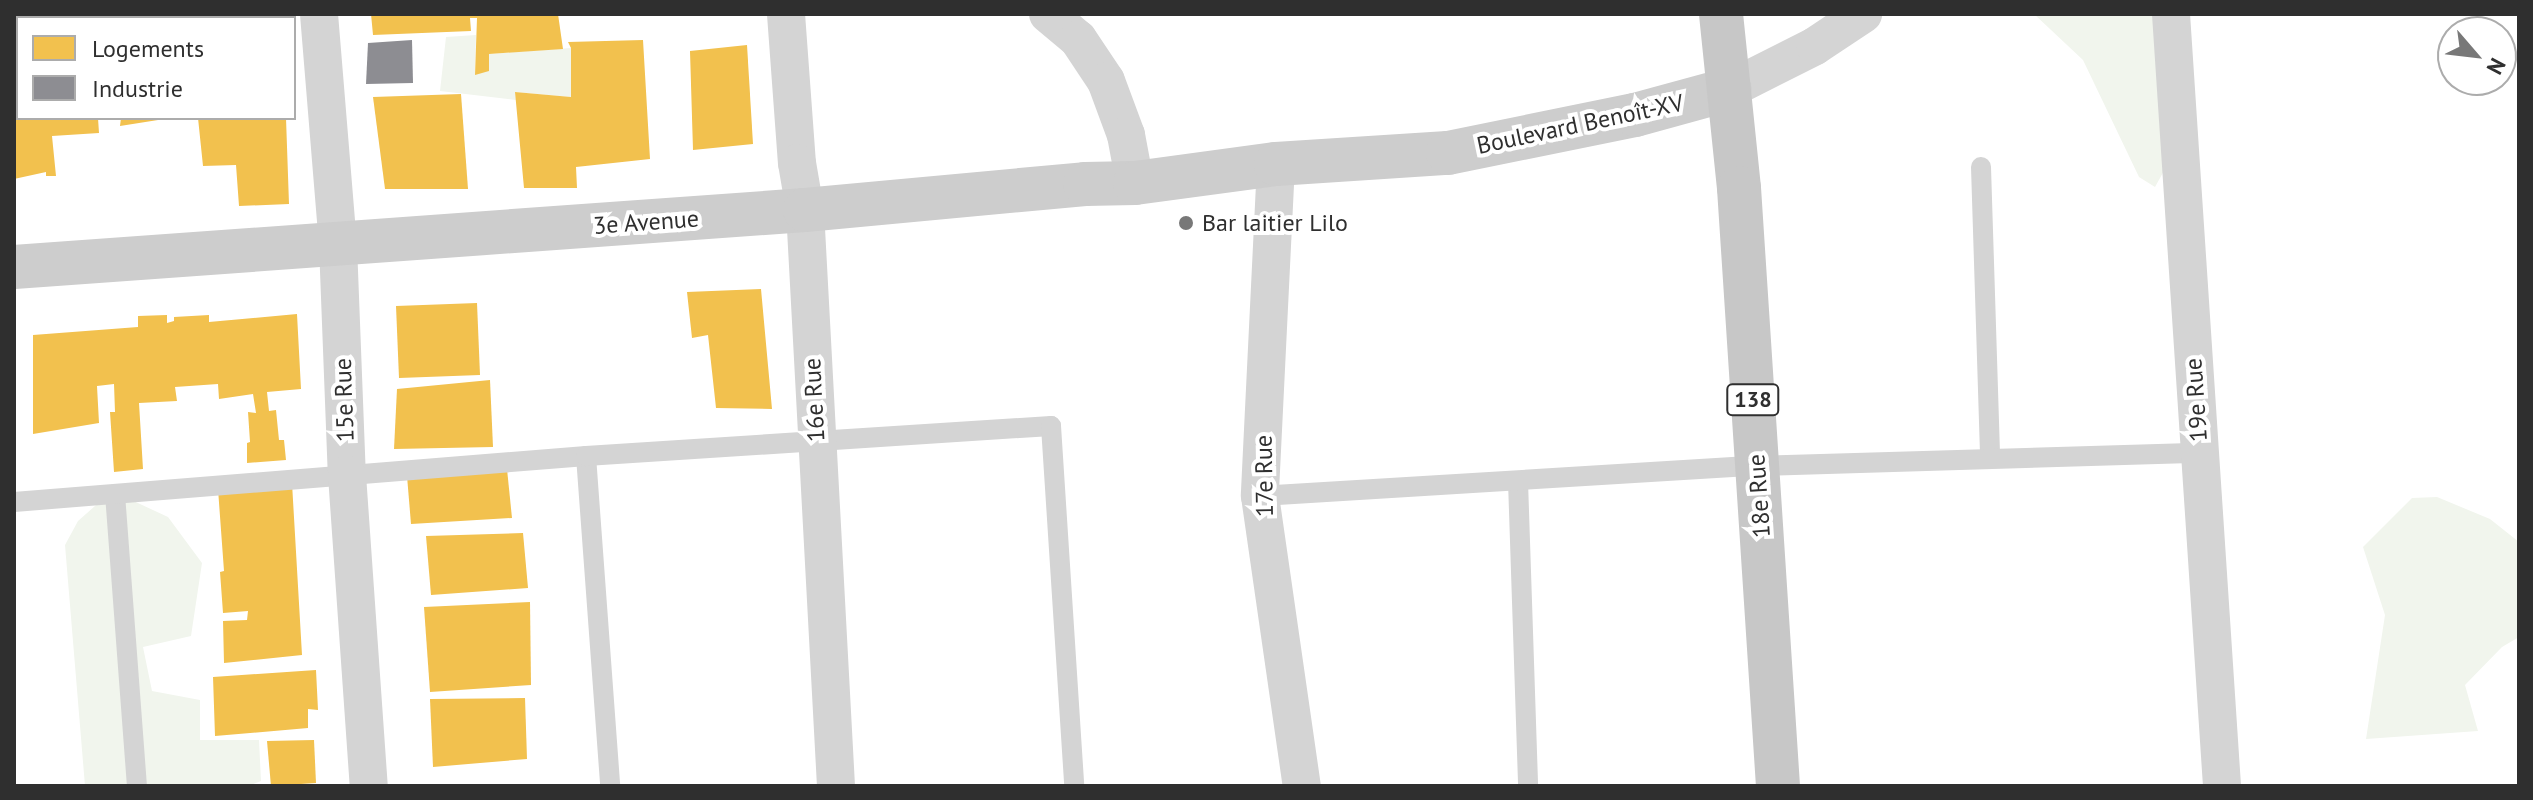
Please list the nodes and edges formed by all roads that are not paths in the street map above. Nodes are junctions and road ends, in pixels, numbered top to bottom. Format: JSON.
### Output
{"nodes":[{"id":1,"x":319,"y":14,"type":"edge"},
{"id":2,"x":786,"y":14,"type":"edge"},
{"id":3,"x":1048,"y":14,"type":"edge"},
{"id":4,"x":1721,"y":14,"type":"edge"},
{"id":5,"x":1863,"y":14,"type":"edge"},
{"id":6,"x":2171,"y":14,"type":"edge"},
{"id":7,"x":1730,"y":89,"type":"junction"},
{"id":8,"x":1276,"y":164,"type":"junction"},
{"id":9,"x":1981,"y":167,"type":"dead end"},
{"id":10,"x":1135,"y":183,"type":"junction"},
{"id":11,"x":805,"y":210,"type":"junction"},
{"id":12,"x":338,"y":245,"type":"junction"},
{"id":13,"x":14,"y":267,"type":"edge"},
{"id":14,"x":816,"y":440,"type":"junction"},
{"id":15,"x":2200,"y":453,"type":"junction"},
{"id":16,"x":586,"y":456,"type":"junction"},
{"id":17,"x":1990,"y":457,"type":"junction"},
{"id":18,"x":1757,"y":466,"type":"junction"},
{"id":19,"x":347,"y":475,"type":"junction"},
{"id":20,"x":1518,"y":481,"type":"junction"},
{"id":21,"x":115,"y":494,"type":"junction"},
{"id":22,"x":1260,"y":496,"type":"junction"},
{"id":23,"x":14,"y":502,"type":"edge"},
{"id":24,"x":137,"y":786,"type":"edge"},
{"id":25,"x":369,"y":786,"type":"edge"},
{"id":26,"x":610,"y":786,"type":"edge"},
{"id":27,"x":836,"y":786,"type":"edge"},
{"id":28,"x":1074,"y":786,"type":"edge"},
{"id":29,"x":1302,"y":786,"type":"edge"},
{"id":30,"x":1528,"y":786,"type":"edge"},
{"id":31,"x":1778,"y":786,"type":"edge"},
{"id":32,"x":2222,"y":786,"type":"edge"}],
"edges":[{"from":1,"to":12,"type":"street","name":"15e Rue"},
{"from":2,"to":11,"type":"street","name":"16e Rue"},
{"from":3,"to":10,"type":"street"},
{"from":4,"to":7,"type":"main road","name":"18e Rue","number":"138"},
{"from":5,"to":7,"type":"street","name":"Boulevard Benoît-XV"},
{"from":6,"to":15,"type":"street","name":"19e Rue"},
{"from":7,"to":8,"type":"street","name":"Boulevard Benoît-XV"},
{"from":7,"to":18,"type":"main road","name":"18e Rue","number":"138"},
{"from":8,"to":10,"type":"street","name":"3e Avenue"},
{"from":8,"to":22,"type":"street","name":"17e Rue"},
{"from":9,"to":17,"type":"lane"},
{"from":10,"to":11,"type":"street","name":"3e Avenue"},
{"from":11,"to":12,"type":"street","name":"3e Avenue"},
{"from":11,"to":14,"type":"street","name":"16e Rue"},
{"from":12,"to":13,"type":"street","name":"3e Avenue"},
{"from":12,"to":19,"type":"street","name":"15e Rue"},
{"from":14,"to":16,"type":"lane"},
{"from":14,"to":27,"type":"street","name":"16e Rue"},
{"from":14,"to":28,"type":"lane"},
{"from":15,"to":17,"type":"lane"},
{"from":15,"to":32,"type":"street","name":"19e Rue"},
{"from":16,"to":19,"type":"lane"},
{"from":16,"to":26,"type":"lane"},
{"from":17,"to":18,"type":"lane"},
{"from":18,"to":20,"type":"lane"},
{"from":18,"to":31,"type":"main road","name":"18e Rue","number":"138"},
{"from":19,"to":21,"type":"lane"},
{"from":19,"to":25,"type":"street","name":"15e Rue"},
{"from":20,"to":22,"type":"lane"},
{"from":20,"to":30,"type":"lane"},
{"from":21,"to":23,"type":"lane"},
{"from":21,"to":24,"type":"lane"},
{"from":22,"to":29,"type":"street","name":"17e Rue"}]}
